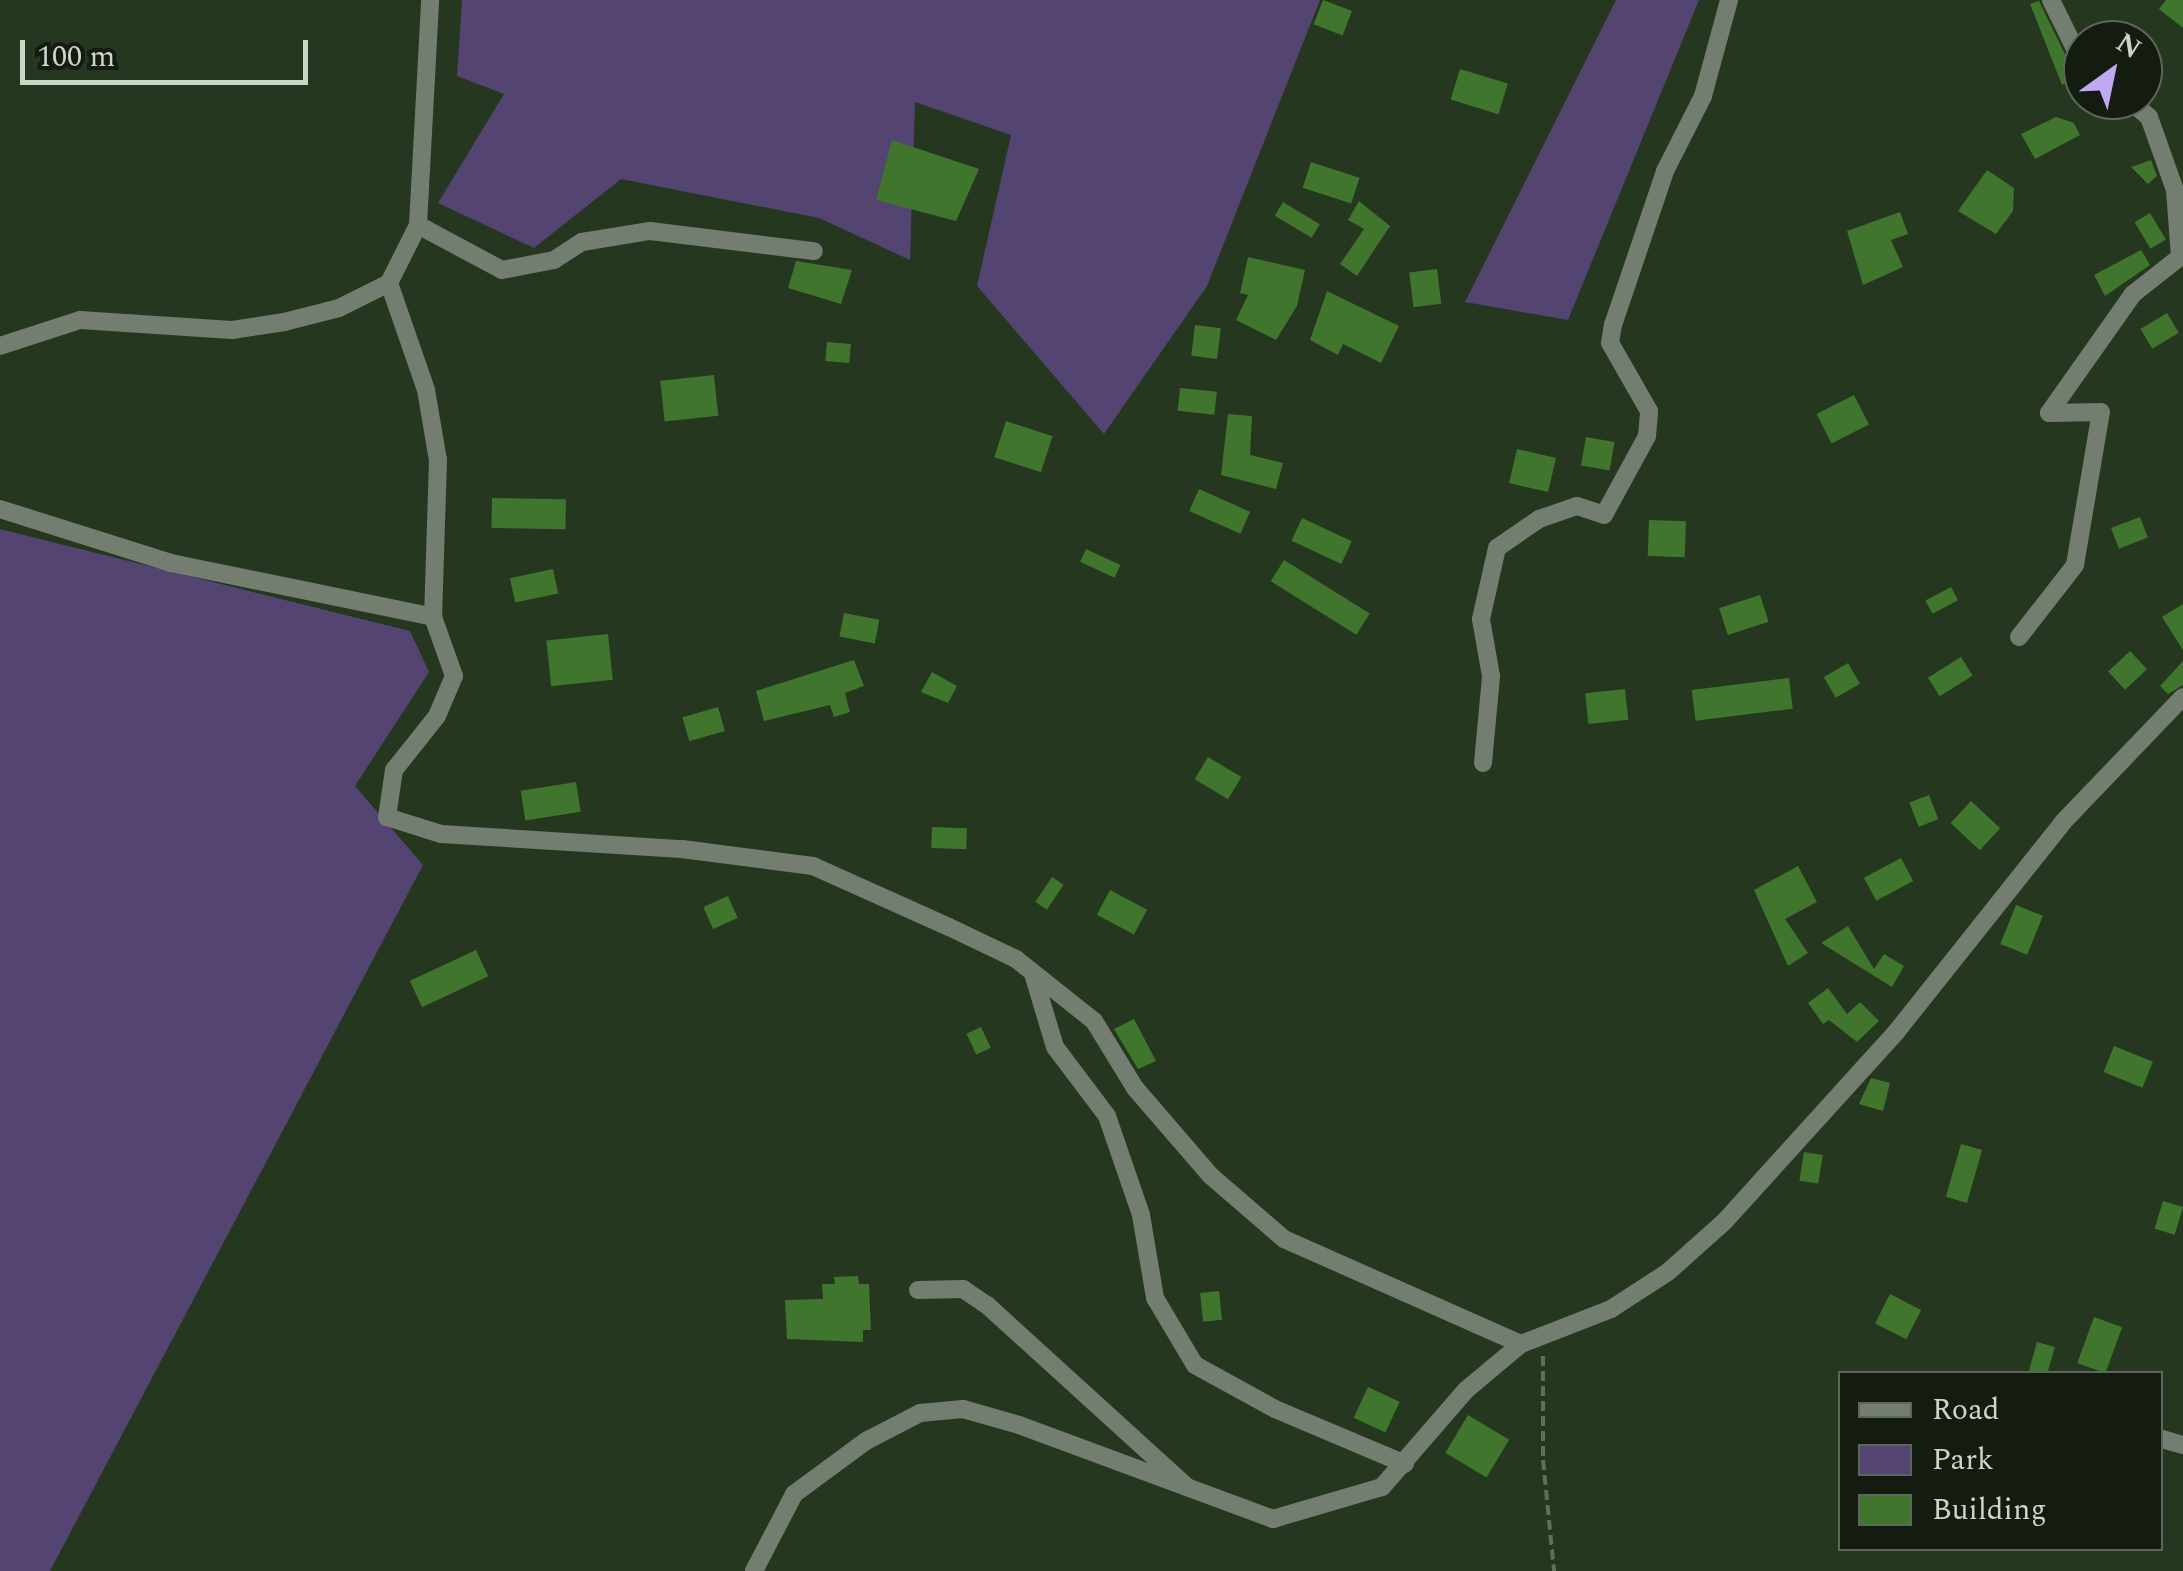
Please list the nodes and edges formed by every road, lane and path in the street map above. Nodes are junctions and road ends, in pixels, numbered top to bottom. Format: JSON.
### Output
{"nodes":[{"id":1,"x":430,"y":0,"type":"edge"},
{"id":2,"x":1730,"y":0,"type":"edge"},
{"id":3,"x":2050,"y":0,"type":"edge"},
{"id":4,"x":2063,"y":26,"type":"edge"},
{"id":5,"x":2150,"y":120,"type":"edge"},
{"id":6,"x":418,"y":225,"type":"junction"},
{"id":7,"x":814,"y":251,"type":"dead end"},
{"id":8,"x":389,"y":282,"type":"junction"},
{"id":9,"x":0,"y":346,"type":"edge"},
{"id":10,"x":0,"y":508,"type":"edge"},
{"id":11,"x":432,"y":617,"type":"junction"},
{"id":12,"x":2018,"y":637,"type":"dead end"},
{"id":13,"x":2183,"y":697,"type":"edge"},
{"id":14,"x":1483,"y":762,"type":"dead end"},
{"id":15,"x":1034,"y":977,"type":"junction"},
{"id":16,"x":918,"y":1290,"type":"dead end"},
{"id":17,"x":1544,"y":1338,"type":"junction"},
{"id":18,"x":1521,"y":1344,"type":"junction"},
{"id":19,"x":1405,"y":1464,"type":"junction"},
{"id":20,"x":1196,"y":1494,"type":"junction"},
{"id":21,"x":754,"y":1571,"type":"edge"},
{"id":22,"x":1554,"y":1571,"type":"edge"}],
"edges":[{"from":1,"to":6,"type":"street"},
{"from":2,"to":14,"type":"street"},
{"from":3,"to":4,"type":"street"},
{"from":5,"to":12,"type":"street"},
{"from":6,"to":7,"type":"street"},
{"from":6,"to":8,"type":"street"},
{"from":8,"to":9,"type":"street"},
{"from":8,"to":11,"type":"street"},
{"from":10,"to":11,"type":"street"},
{"from":11,"to":15,"type":"street"},
{"from":13,"to":17,"type":"street"},
{"from":15,"to":18,"type":"street"},
{"from":15,"to":19,"type":"street"},
{"from":16,"to":20,"type":"street"},
{"from":17,"to":18,"type":"street"},
{"from":17,"to":22,"type":"path"},
{"from":18,"to":19,"type":"street"},
{"from":19,"to":20,"type":"street"},
{"from":20,"to":21,"type":"street"}]}
